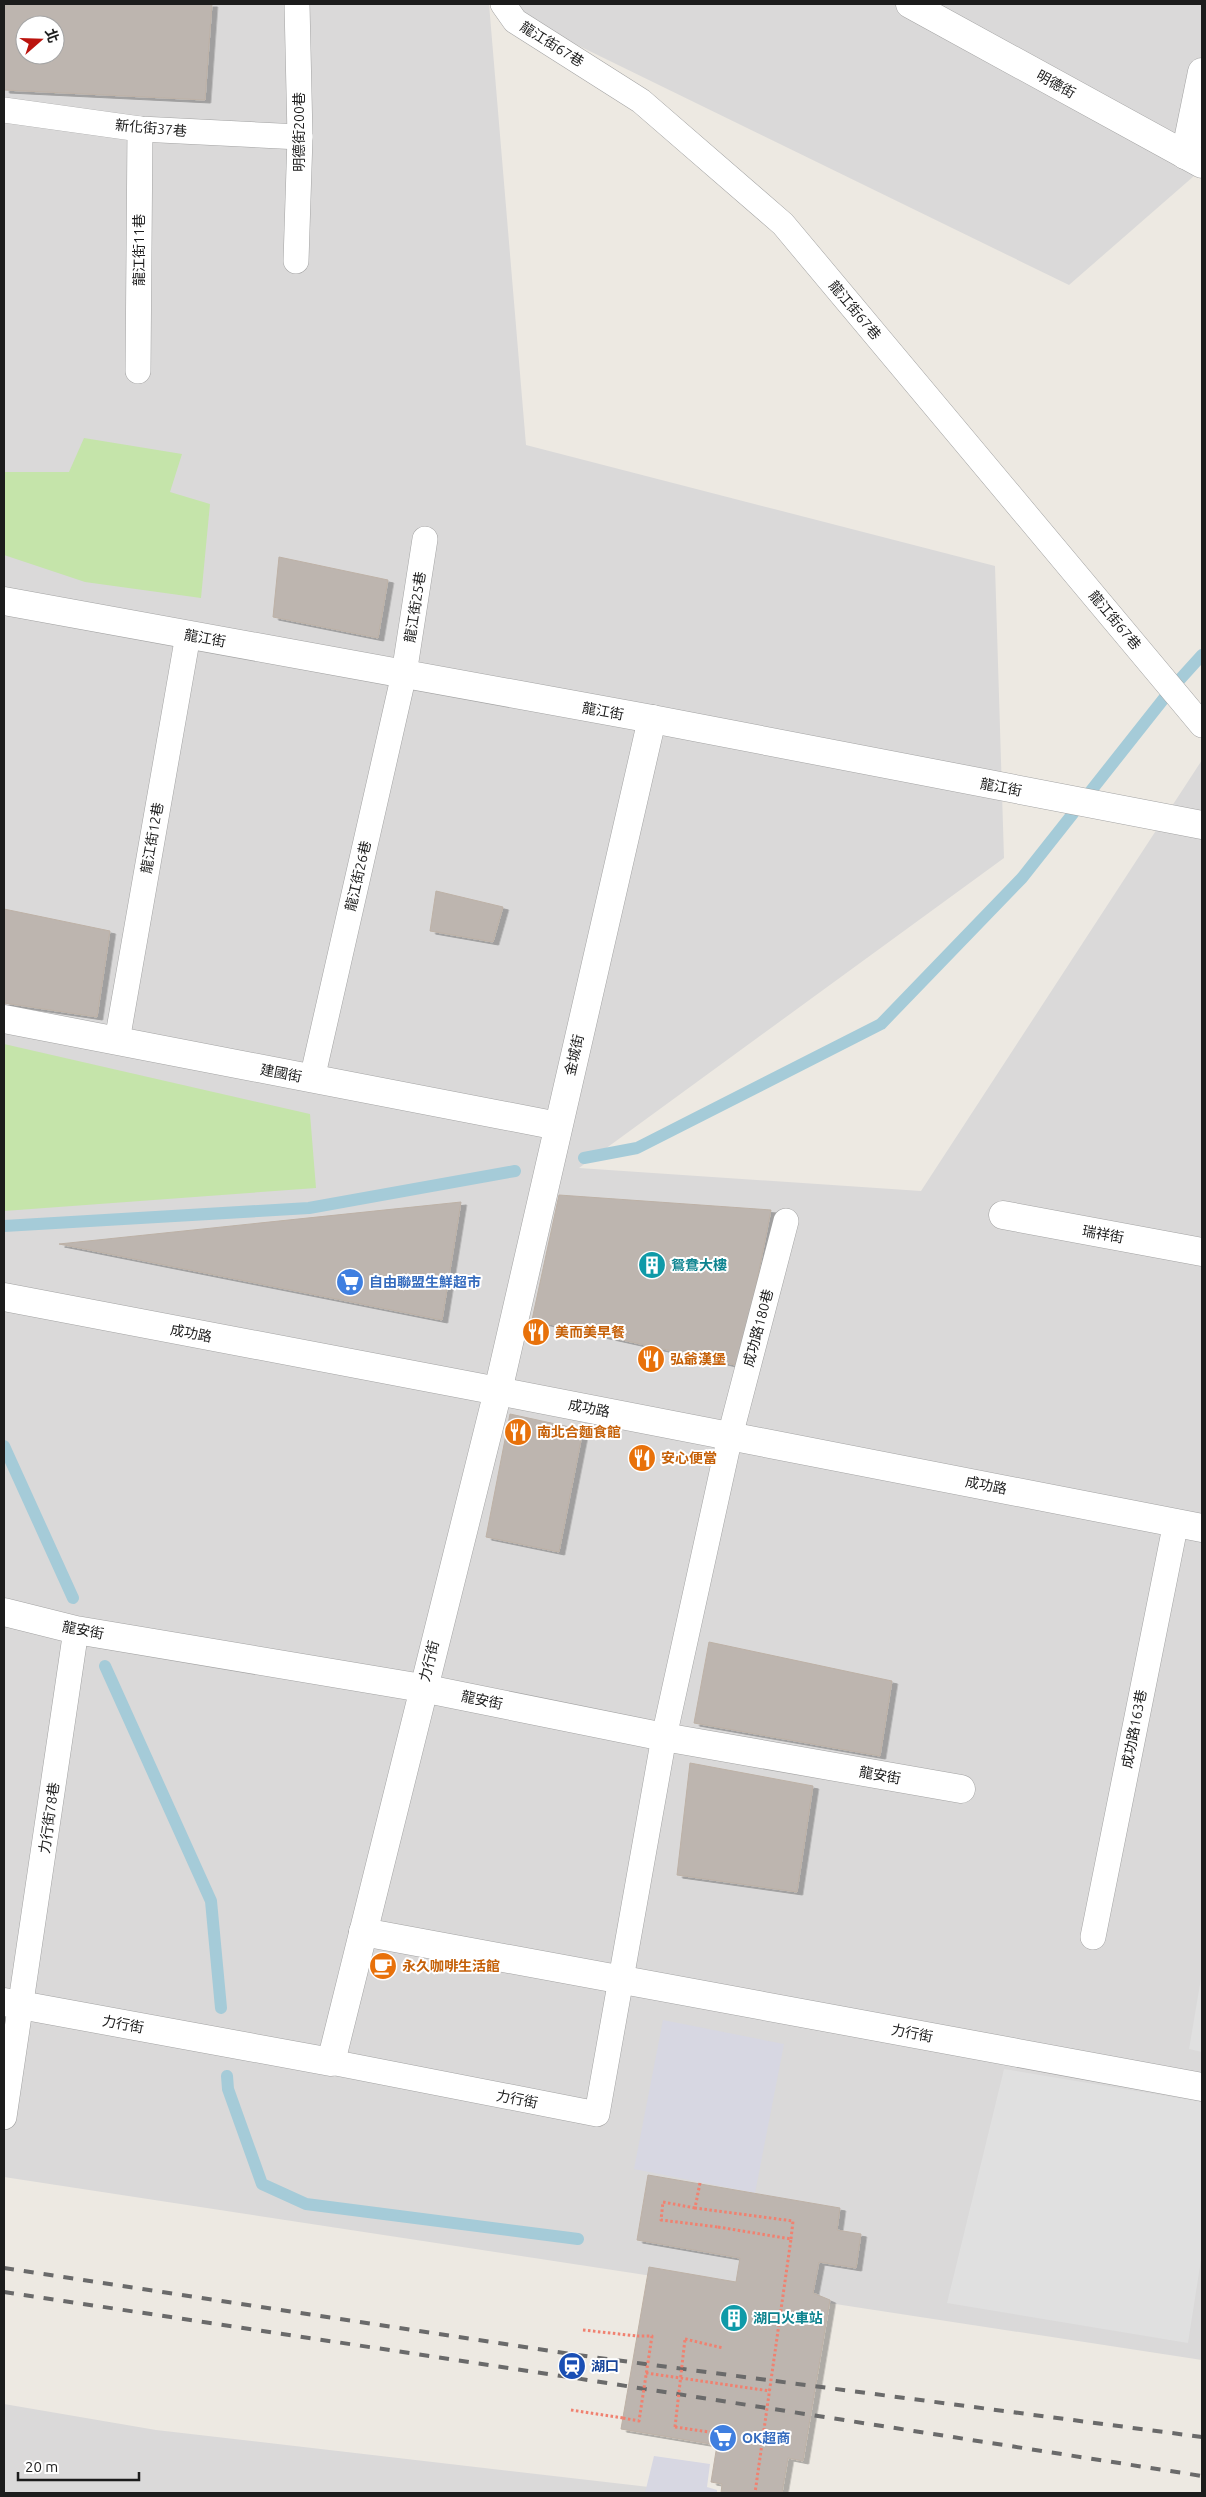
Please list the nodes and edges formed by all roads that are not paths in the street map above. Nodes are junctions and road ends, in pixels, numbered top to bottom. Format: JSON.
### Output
{"nodes":[{"id":1,"x":298,"y":4,"type":"edge"},
{"id":2,"x":504,"y":4,"type":"edge"},
{"id":3,"x":910,"y":4,"type":"edge"},
{"id":4,"x":1202,"y":72,"type":"edge"},
{"id":5,"x":4,"y":110,"type":"edge"},
{"id":6,"x":140,"y":129,"type":"junction"},
{"id":7,"x":300,"y":137,"type":"junction"},
{"id":8,"x":1194,"y":160,"type":"edge"},
{"id":9,"x":296,"y":261,"type":"dead end"},
{"id":10,"x":138,"y":371,"type":"dead end"},
{"id":11,"x":425,"y":539,"type":"dead end"},
{"id":12,"x":4,"y":601,"type":"edge"},
{"id":13,"x":188,"y":635,"type":"junction"},
{"id":14,"x":404,"y":674,"type":"junction"},
{"id":15,"x":1195,"y":717,"type":"edge"},
{"id":16,"x":652,"y":719,"type":"junction"},
{"id":17,"x":1202,"y":825,"type":"edge"},
{"id":18,"x":4,"y":1019,"type":"edge"},
{"id":19,"x":117,"y":1041,"type":"junction"},
{"id":20,"x":312,"y":1079,"type":"junction"},
{"id":21,"x":558,"y":1126,"type":"junction"},
{"id":22,"x":1003,"y":1215,"type":"dead end"},
{"id":23,"x":786,"y":1220,"type":"dead end"},
{"id":24,"x":1202,"y":1252,"type":"edge"},
{"id":25,"x":4,"y":1298,"type":"edge"},
{"id":26,"x":498,"y":1391,"type":"junction"},
{"id":27,"x":730,"y":1436,"type":"junction"},
{"id":28,"x":1176,"y":1522,"type":"junction"},
{"id":29,"x":1202,"y":1528,"type":"edge"},
{"id":30,"x":4,"y":1612,"type":"edge"},
{"id":31,"x":76,"y":1630,"type":"junction"},
{"id":32,"x":422,"y":1688,"type":"junction"},
{"id":33,"x":664,"y":1737,"type":"junction"},
{"id":34,"x":961,"y":1789,"type":"dead end"},
{"id":35,"x":363,"y":1932,"type":"junction"},
{"id":36,"x":1093,"y":1937,"type":"dead end"},
{"id":37,"x":623,"y":1978,"type":"junction"},
{"id":38,"x":13,"y":2004,"type":"edge"},
{"id":39,"x":331,"y":2062,"type":"junction"},
{"id":40,"x":1202,"y":2087,"type":"edge"},
{"id":41,"x":4,"y":2117,"type":"edge"}],
"edges":[{"from":1,"to":7,"type":"lane","name":"明德街200巷"},
{"from":2,"to":15,"type":"lane","name":"龍江街67巷"},
{"from":3,"to":8,"type":"street","name":"明德街"},
{"from":4,"to":8,"type":"street"},
{"from":5,"to":6,"type":"lane","name":"新化街37巷"},
{"from":6,"to":7,"type":"lane","name":"新化街37巷"},
{"from":6,"to":10,"type":"lane","name":"龍江街11巷"},
{"from":7,"to":9,"type":"lane","name":"明德街200巷"},
{"from":11,"to":14,"type":"lane","name":"龍江街25巷"},
{"from":12,"to":13,"type":"street","name":"龍江街"},
{"from":13,"to":14,"type":"street","name":"龍江街"},
{"from":13,"to":19,"type":"lane","name":"龍江街12巷"},
{"from":14,"to":16,"type":"street","name":"龍江街"},
{"from":14,"to":20,"type":"lane","name":"龍江街26巷"},
{"from":16,"to":17,"type":"street","name":"龍江街"},
{"from":16,"to":21,"type":"street","name":"金城街"},
{"from":18,"to":19,"type":"street","name":"建國街"},
{"from":19,"to":20,"type":"street","name":"建國街"},
{"from":20,"to":21,"type":"street","name":"建國街"},
{"from":21,"to":26,"type":"street","name":"金城街"},
{"from":22,"to":24,"type":"street","name":"瑞祥街"},
{"from":23,"to":27,"type":"lane","name":"成功路180巷"},
{"from":25,"to":26,"type":"street","name":"成功路"},
{"from":26,"to":27,"type":"street","name":"成功路"},
{"from":26,"to":32,"type":"street","name":"力行街"},
{"from":27,"to":28,"type":"street","name":"成功路"},
{"from":27,"to":33,"type":"lane","name":"成功路180巷"},
{"from":28,"to":29,"type":"street","name":"成功路"},
{"from":28,"to":36,"type":"lane","name":"成功路163巷"},
{"from":30,"to":31,"type":"street","name":"龍安街"},
{"from":31,"to":32,"type":"street","name":"龍安街"},
{"from":31,"to":38,"type":"lane","name":"力行街78巷"},
{"from":32,"to":33,"type":"street","name":"龍安街"},
{"from":32,"to":35,"type":"street","name":"力行街"},
{"from":33,"to":34,"type":"street","name":"龍安街"},
{"from":33,"to":37,"type":"lane","name":"成功路180巷"},
{"from":35,"to":37,"type":"street","name":"力行街"},
{"from":35,"to":39,"type":"street","name":"力行街"},
{"from":37,"to":39,"type":"lane","name":"力行街"},
{"from":37,"to":40,"type":"street","name":"力行街"},
{"from":38,"to":39,"type":"street","name":"力行街"},
{"from":38,"to":41,"type":"lane","name":"力行街78巷"}]}
